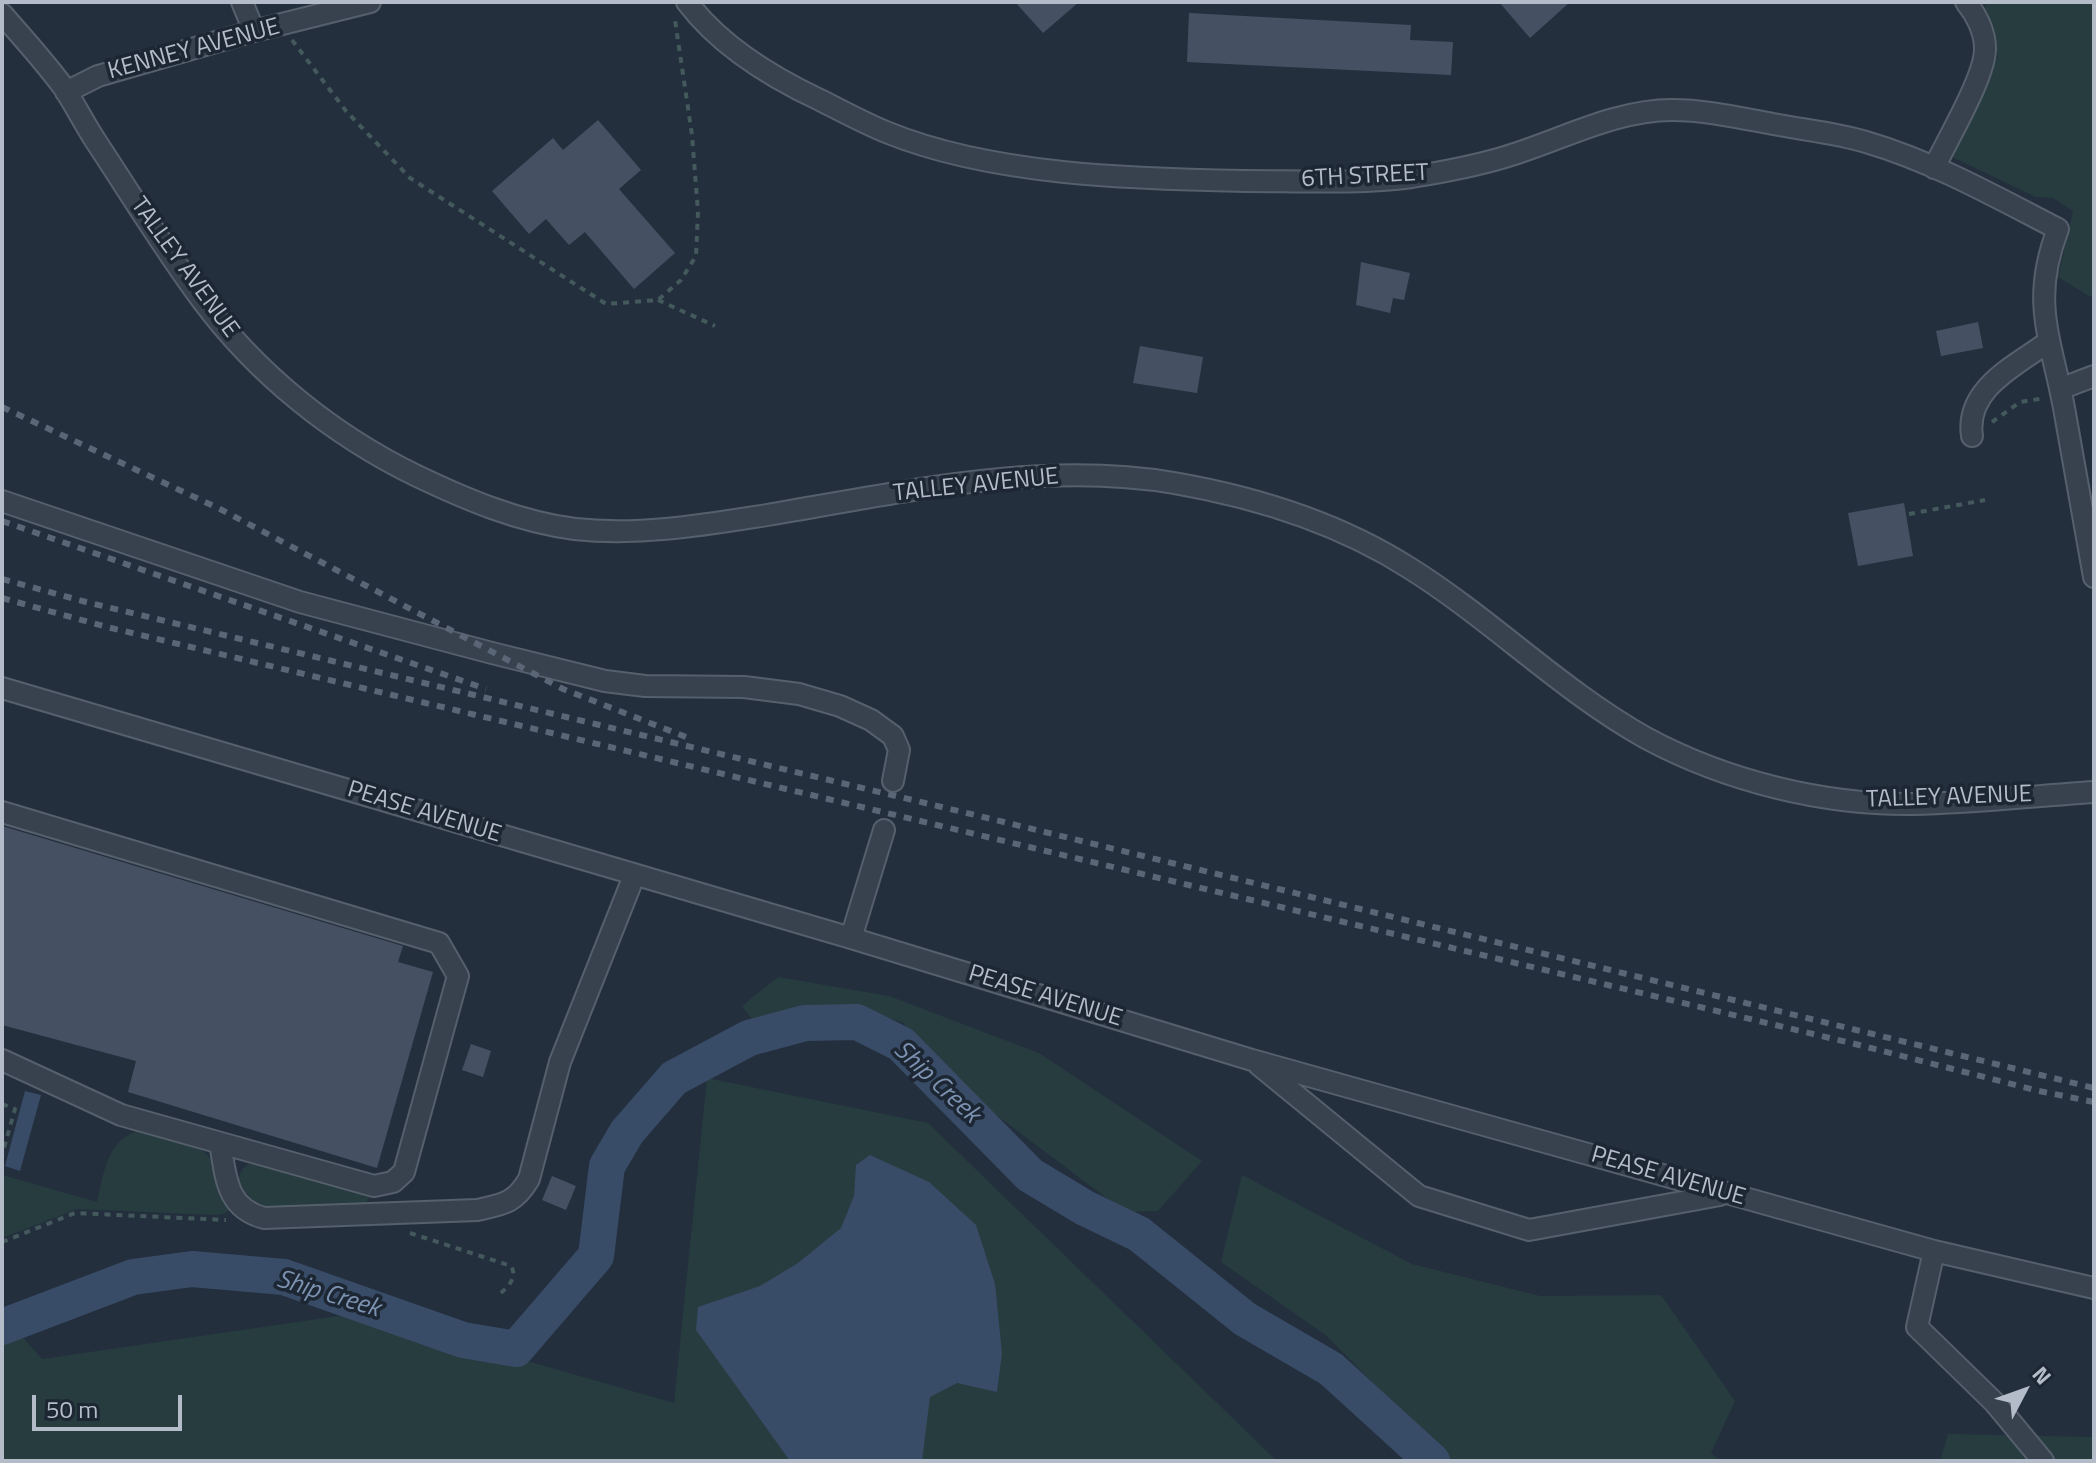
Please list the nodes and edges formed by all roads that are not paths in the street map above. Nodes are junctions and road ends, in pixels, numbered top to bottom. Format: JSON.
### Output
{"nodes":[{"id":1,"x":242,"y":2,"type":"edge"},
{"id":2,"x":370,"y":2,"type":"edge"},
{"id":3,"x":1966,"y":2,"type":"edge"},
{"id":4,"x":682,"y":7,"type":"edge"},
{"id":5,"x":2,"y":14,"type":"edge"},
{"id":6,"x":254,"y":31,"type":"junction"},
{"id":7,"x":66,"y":92,"type":"junction"},
{"id":8,"x":1934,"y":168,"type":"junction"},
{"id":9,"x":2048,"y":342,"type":"junction"},
{"id":10,"x":2094,"y":376,"type":"edge"},
{"id":11,"x":2055,"y":393,"type":"junction"},
{"id":12,"x":1972,"y":432,"type":"road end"},
{"id":13,"x":2,"y":501,"type":"edge"},
{"id":14,"x":2094,"y":577,"type":"edge"},
{"id":15,"x":2,"y":688,"type":"edge"},
{"id":16,"x":41,"y":700,"type":"junction"},
{"id":17,"x":2,"y":704,"type":"edge"},
{"id":18,"x":893,"y":781,"type":"dead end"},
{"id":19,"x":2094,"y":792,"type":"edge"},
{"id":20,"x":2,"y":812,"type":"edge"},
{"id":21,"x":884,"y":830,"type":"dead end"},
{"id":22,"x":634,"y":876,"type":"junction"},
{"id":23,"x":851,"y":938,"type":"junction"},
{"id":24,"x":2,"y":1060,"type":"edge"},
{"id":25,"x":1252,"y":1060,"type":"junction"},
{"id":26,"x":220,"y":1143,"type":"junction"},
{"id":27,"x":1727,"y":1193,"type":"junction"},
{"id":28,"x":1934,"y":1251,"type":"junction"},
{"id":29,"x":2094,"y":1288,"type":"edge"},
{"id":30,"x":2043,"y":1461,"type":"edge"}],
"edges":[{"from":1,"to":6,"type":"street"},
{"from":2,"to":6,"type":"street","name":"KENNEY AVENUE"},
{"from":3,"to":8,"type":"street"},
{"from":4,"to":8,"type":"street","name":"6TH STREET"},
{"from":5,"to":7,"type":"street","name":"TALLEY AVENUE"},
{"from":6,"to":7,"type":"street","name":"KENNEY AVENUE"},
{"from":7,"to":19,"type":"street","name":"TALLEY AVENUE"},
{"from":8,"to":9,"type":"street","name":"6TH STREET"},
{"from":9,"to":11,"type":"street"},
{"from":9,"to":12,"type":"street"},
{"from":10,"to":11,"type":"street"},
{"from":11,"to":14,"type":"street"},
{"from":13,"to":18,"type":"street"},
{"from":15,"to":16,"type":"street","name":"PEASE AVENUE"},
{"from":16,"to":17,"type":"street"},
{"from":16,"to":22,"type":"street","name":"PEASE AVENUE"},
{"from":20,"to":26,"type":"street"},
{"from":21,"to":23,"type":"street"},
{"from":22,"to":23,"type":"street","name":"PEASE AVENUE"},
{"from":22,"to":26,"type":"street"},
{"from":23,"to":25,"type":"street","name":"PEASE AVENUE"},
{"from":24,"to":26,"type":"street"},
{"from":25,"to":27,"type":"street","name":"PEASE AVENUE"},
{"from":25,"to":27,"type":"street"},
{"from":27,"to":28,"type":"street","name":"PEASE AVENUE"},
{"from":28,"to":29,"type":"street","name":"PEASE AVENUE"},
{"from":28,"to":30,"type":"street"}]}
